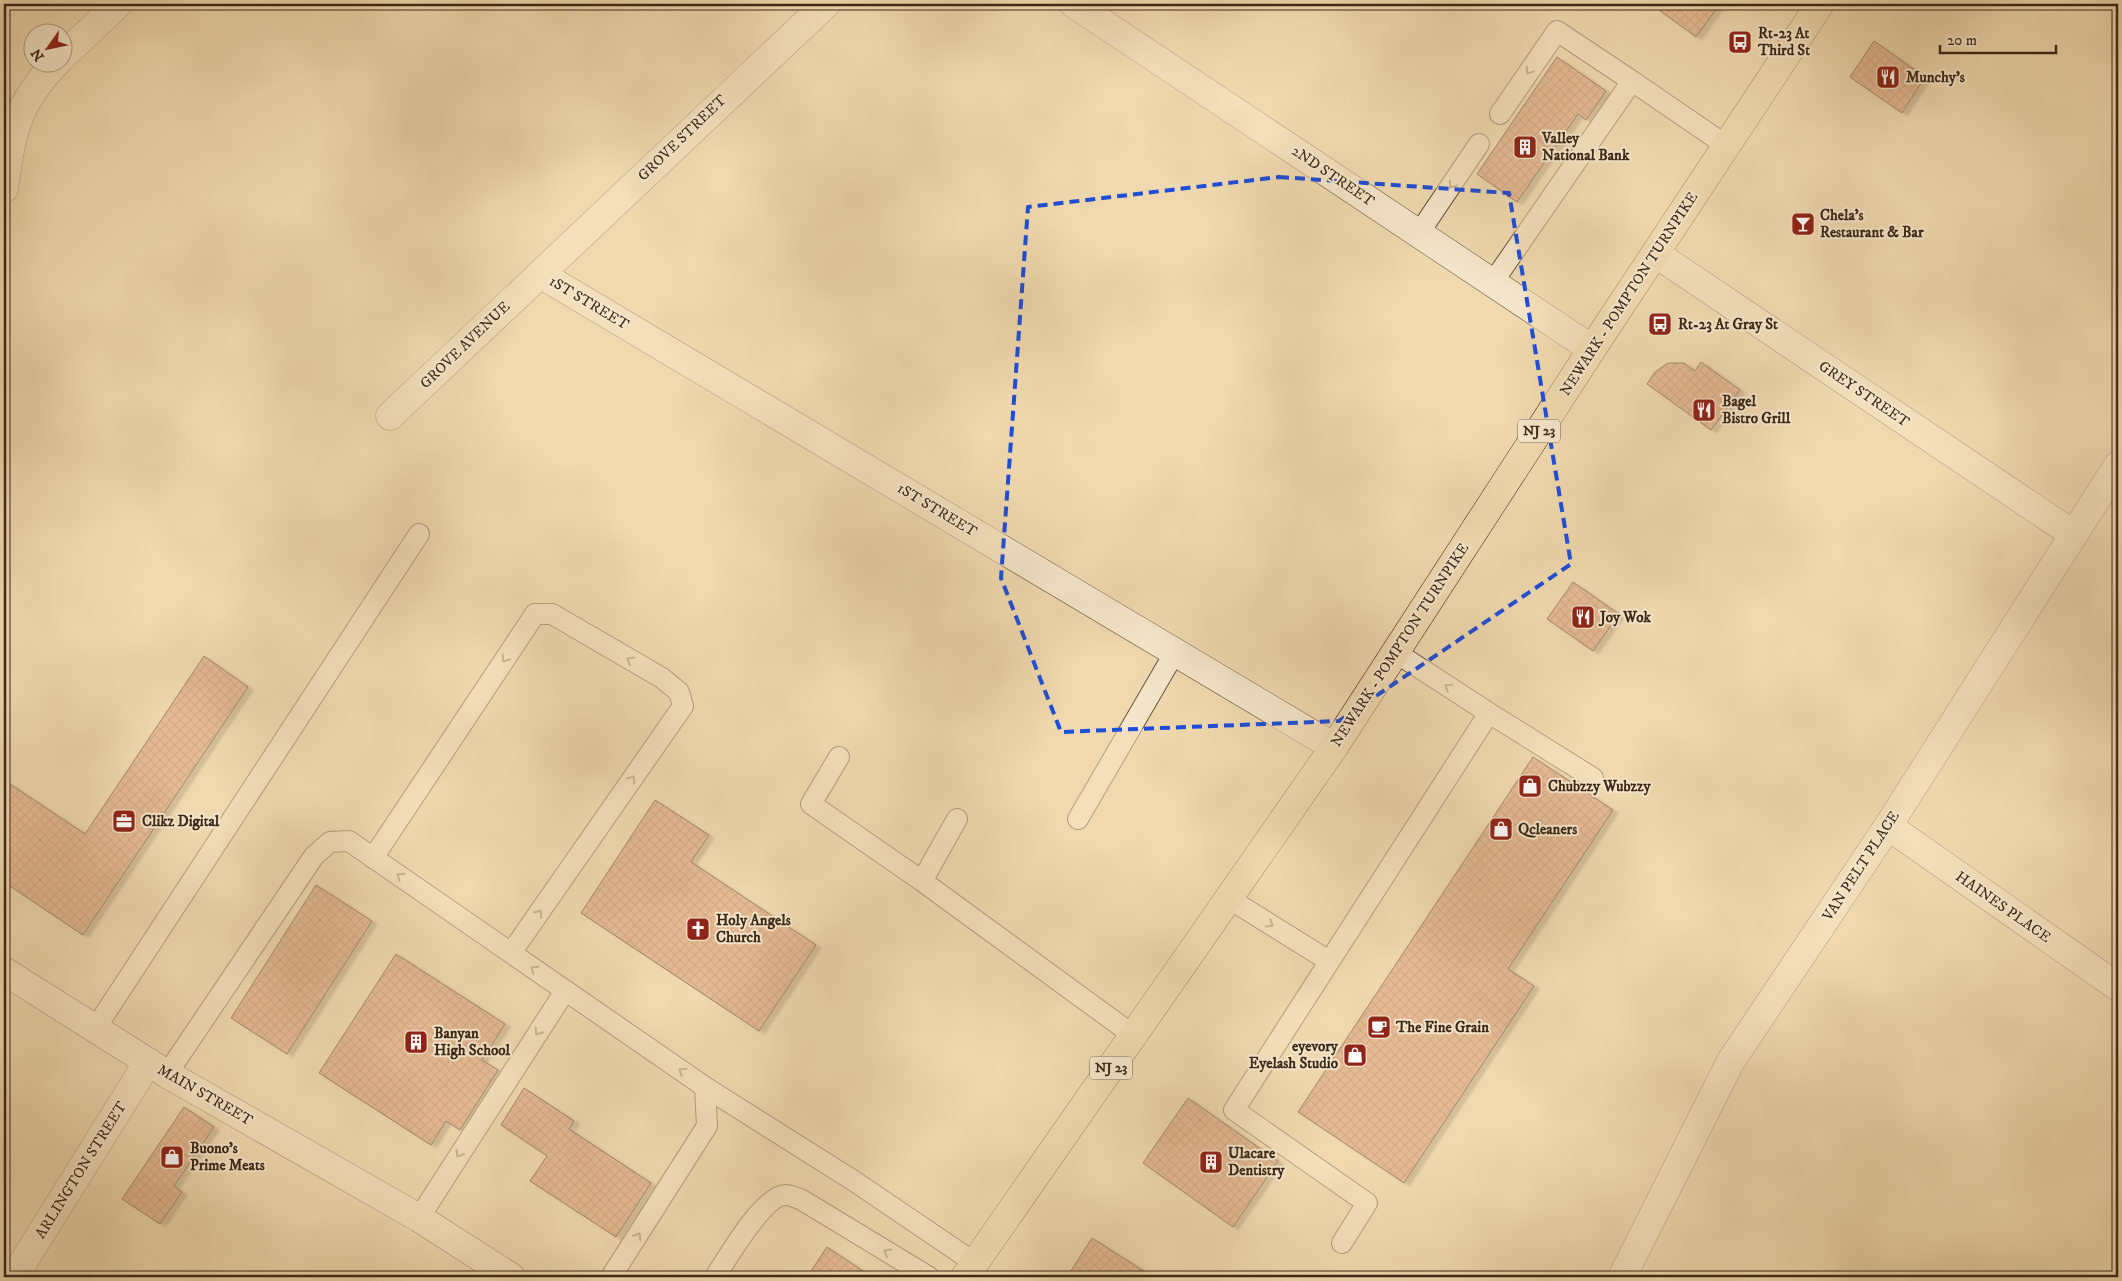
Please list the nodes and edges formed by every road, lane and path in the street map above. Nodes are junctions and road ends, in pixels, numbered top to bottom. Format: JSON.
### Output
{"nodes":[{"id":1,"x":118,"y":4,"type":"edge"},
{"id":2,"x":826,"y":4,"type":"edge"},
{"id":3,"x":1074,"y":4,"type":"edge"},
{"id":4,"x":1820,"y":4,"type":"edge"},
{"id":5,"x":72,"y":48,"type":"edge"},
{"id":6,"x":47,"y":72,"type":"edge"},
{"id":7,"x":1632,"y":81,"type":"junction"},
{"id":8,"x":1500,"y":114,"type":"dead end"},
{"id":9,"x":1479,"y":144,"type":"dead end"},
{"id":10,"x":1727,"y":146,"type":"junction"},
{"id":11,"x":4,"y":189,"type":"edge"},
{"id":12,"x":1419,"y":233,"type":"junction"},
{"id":13,"x":1656,"y":254,"type":"junction"},
{"id":14,"x":540,"y":274,"type":"junction"},
{"id":15,"x":1493,"y":282,"type":"junction"},
{"id":16,"x":1592,"y":349,"type":"junction"},
{"id":17,"x":390,"y":416,"type":"dead end"},
{"id":18,"x":2118,"y":465,"type":"edge"},
{"id":19,"x":419,"y":534,"type":"dead end"},
{"id":20,"x":2073,"y":534,"type":"junction"},
{"id":21,"x":1174,"y":652,"type":"junction"},
{"id":22,"x":1395,"y":652,"type":"junction"},
{"id":23,"x":1489,"y":713,"type":"junction"},
{"id":24,"x":1334,"y":747,"type":"junction"},
{"id":25,"x":840,"y":757,"type":"dead end"},
{"id":26,"x":1593,"y":778,"type":"dead end"},
{"id":27,"x":957,"y":819,"type":"dead end"},
{"id":28,"x":1078,"y":819,"type":"dead end"},
{"id":29,"x":1888,"y":826,"type":"junction"},
{"id":30,"x":373,"y":858,"type":"junction"},
{"id":31,"x":922,"y":881,"type":"junction"},
{"id":32,"x":1228,"y":898,"type":"junction"},
{"id":33,"x":511,"y":953,"type":"junction"},
{"id":34,"x":1330,"y":960,"type":"junction"},
{"id":35,"x":4,"y":971,"type":"edge"},
{"id":36,"x":2118,"y":987,"type":"edge"},
{"id":37,"x":565,"y":991,"type":"junction"},
{"id":38,"x":95,"y":1029,"type":"junction"},
{"id":39,"x":1133,"y":1036,"type":"junction"},
{"id":40,"x":157,"y":1068,"type":"junction"},
{"id":41,"x":704,"y":1087,"type":"junction"},
{"id":42,"x":419,"y":1218,"type":"junction"},
{"id":43,"x":1342,"y":1243,"type":"dead end"},
{"id":44,"x":970,"y":1270,"type":"edge"},
{"id":45,"x":14,"y":1277,"type":"edge"},
{"id":46,"x":511,"y":1277,"type":"edge"},
{"id":47,"x":612,"y":1277,"type":"edge"},
{"id":48,"x":715,"y":1277,"type":"edge"},
{"id":49,"x":928,"y":1277,"type":"edge"},
{"id":50,"x":1622,"y":1277,"type":"edge"}],
"edges":[{"from":1,"to":5,"type":"street"},
{"from":2,"to":14,"type":"street","name":"GROVE STREET"},
{"from":3,"to":12,"type":"street","name":"2ND STREET"},
{"from":4,"to":10,"type":"main road","name":"NEWARK - POMPTON TURNPIKE","number":"NJ 23"},
{"from":6,"to":11,"type":"street"},
{"from":7,"to":8,"type":"lane","one_way":true},
{"from":7,"to":10,"type":"lane"},
{"from":7,"to":15,"type":"lane"},
{"from":9,"to":12,"type":"lane","one_way":true},
{"from":10,"to":13,"type":"main road","name":"NEWARK - POMPTON TURNPIKE","number":"NJ 23"},
{"from":12,"to":15,"type":"street","name":"2ND STREET"},
{"from":13,"to":16,"type":"main road","name":"NEWARK - POMPTON TURNPIKE","number":"NJ 23"},
{"from":13,"to":20,"type":"street","name":"GREY STREET"},
{"from":14,"to":17,"type":"street","name":"GROVE AVENUE"},
{"from":14,"to":21,"type":"street","name":"1ST STREET"},
{"from":15,"to":16,"type":"street","name":"2ND STREET"},
{"from":16,"to":22,"type":"main road","name":"NEWARK - POMPTON TURNPIKE","number":"NJ 23"},
{"from":18,"to":20,"type":"street","name":"VAN PELT PLACE"},
{"from":19,"to":38,"type":"lane"},
{"from":20,"to":29,"type":"street","name":"VAN PELT PLACE"},
{"from":21,"to":24,"type":"street","name":"1ST STREET"},
{"from":21,"to":28,"type":"lane"},
{"from":23,"to":22,"type":"lane","one_way":true},
{"from":22,"to":24,"type":"main road","name":"NEWARK - POMPTON TURNPIKE","number":"NJ 23"},
{"from":23,"to":26,"type":"lane"},
{"from":23,"to":34,"type":"lane"},
{"from":24,"to":32,"type":"main road","name":"NEWARK - POMPTON TURNPIKE","number":"NJ 23"},
{"from":25,"to":31,"type":"lane"},
{"from":27,"to":31,"type":"lane"},
{"from":29,"to":36,"type":"street","name":"HAINES PLACE"},
{"from":29,"to":50,"type":"street","name":"VAN PELT PLACE"},
{"from":33,"to":30,"type":"lane","one_way":true},
{"from":33,"to":30,"type":"lane","one_way":true},
{"from":30,"to":40,"type":"lane"},
{"from":31,"to":39,"type":"lane"},
{"from":32,"to":34,"type":"lane","one_way":true},
{"from":32,"to":39,"type":"main road","name":"NEWARK - POMPTON TURNPIKE","number":"NJ 23"},
{"from":37,"to":33,"type":"lane","one_way":true},
{"from":34,"to":43,"type":"lane"},
{"from":35,"to":38,"type":"street","name":"MAIN STREET"},
{"from":41,"to":37,"type":"lane","one_way":true},
{"from":37,"to":42,"type":"lane","one_way":true},
{"from":38,"to":40,"type":"street","name":"MAIN STREET"},
{"from":39,"to":44,"type":"main road","name":"NEWARK - POMPTON TURNPIKE","number":"NJ 23"},
{"from":40,"to":42,"type":"street","name":"MAIN STREET"},
{"from":40,"to":45,"type":"street","name":"ARLINGTON STREET"},
{"from":41,"to":44,"type":"lane"},
{"from":47,"to":41,"type":"lane","one_way":true},
{"from":42,"to":46,"type":"street","name":"MAIN STREET"},
{"from":49,"to":48,"type":"lane","one_way":true}]}
